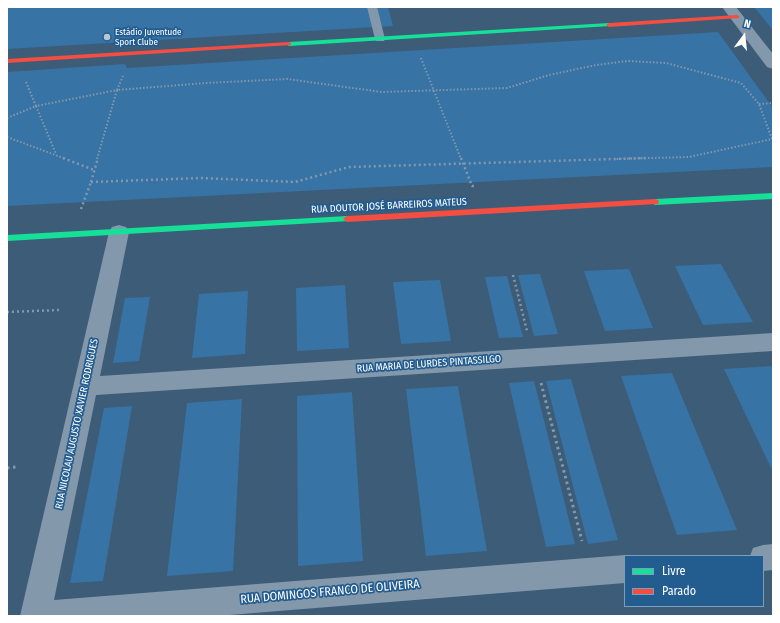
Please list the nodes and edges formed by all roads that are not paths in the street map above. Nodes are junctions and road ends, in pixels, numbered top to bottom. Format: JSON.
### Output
{"nodes":[{"id":1,"x":372,"y":7,"type":"edge"},
{"id":2,"x":733,"y":12,"type":"edge"},
{"id":3,"x":380,"y":39,"type":"junction"},
{"id":4,"x":7,"y":61,"type":"edge"},
{"id":5,"x":773,"y":64,"type":"edge"},
{"id":6,"x":773,"y":196,"type":"edge"},
{"id":7,"x":119,"y":232,"type":"junction"},
{"id":8,"x":7,"y":238,"type":"edge"},
{"id":9,"x":773,"y":342,"type":"edge"},
{"id":10,"x":86,"y":386,"type":"junction"},
{"id":11,"x":624,"y":569,"type":"edge"},
{"id":12,"x":35,"y":616,"type":"edge"}],
"edges":[{"from":1,"to":3,"type":"lane"},
{"from":2,"to":3,"type":"street"},
{"from":2,"to":5,"type":"street"},
{"from":3,"to":4,"type":"street"},
{"from":6,"to":7,"type":"street","name":"RUA DOUTOR JOSÉ BARREIROS MATEUS"},
{"from":7,"to":8,"type":"street","name":"RUA DOUTOR JOSÉ BARREIROS MATEUS"},
{"from":7,"to":10,"type":"street","name":"RUA NICOLAU AUGUSTO XAVIER RODRIGUES"},
{"from":9,"to":10,"type":"street","name":"RUA MARIA DE LURDES PINTASSILGO"},
{"from":10,"to":12,"type":"street","name":"RUA NICOLAU AUGUSTO XAVIER RODRIGUES"},
{"from":11,"to":12,"type":"street","name":"RUA DOMINGOS FRANCO DE OLIVEIRA"}]}
